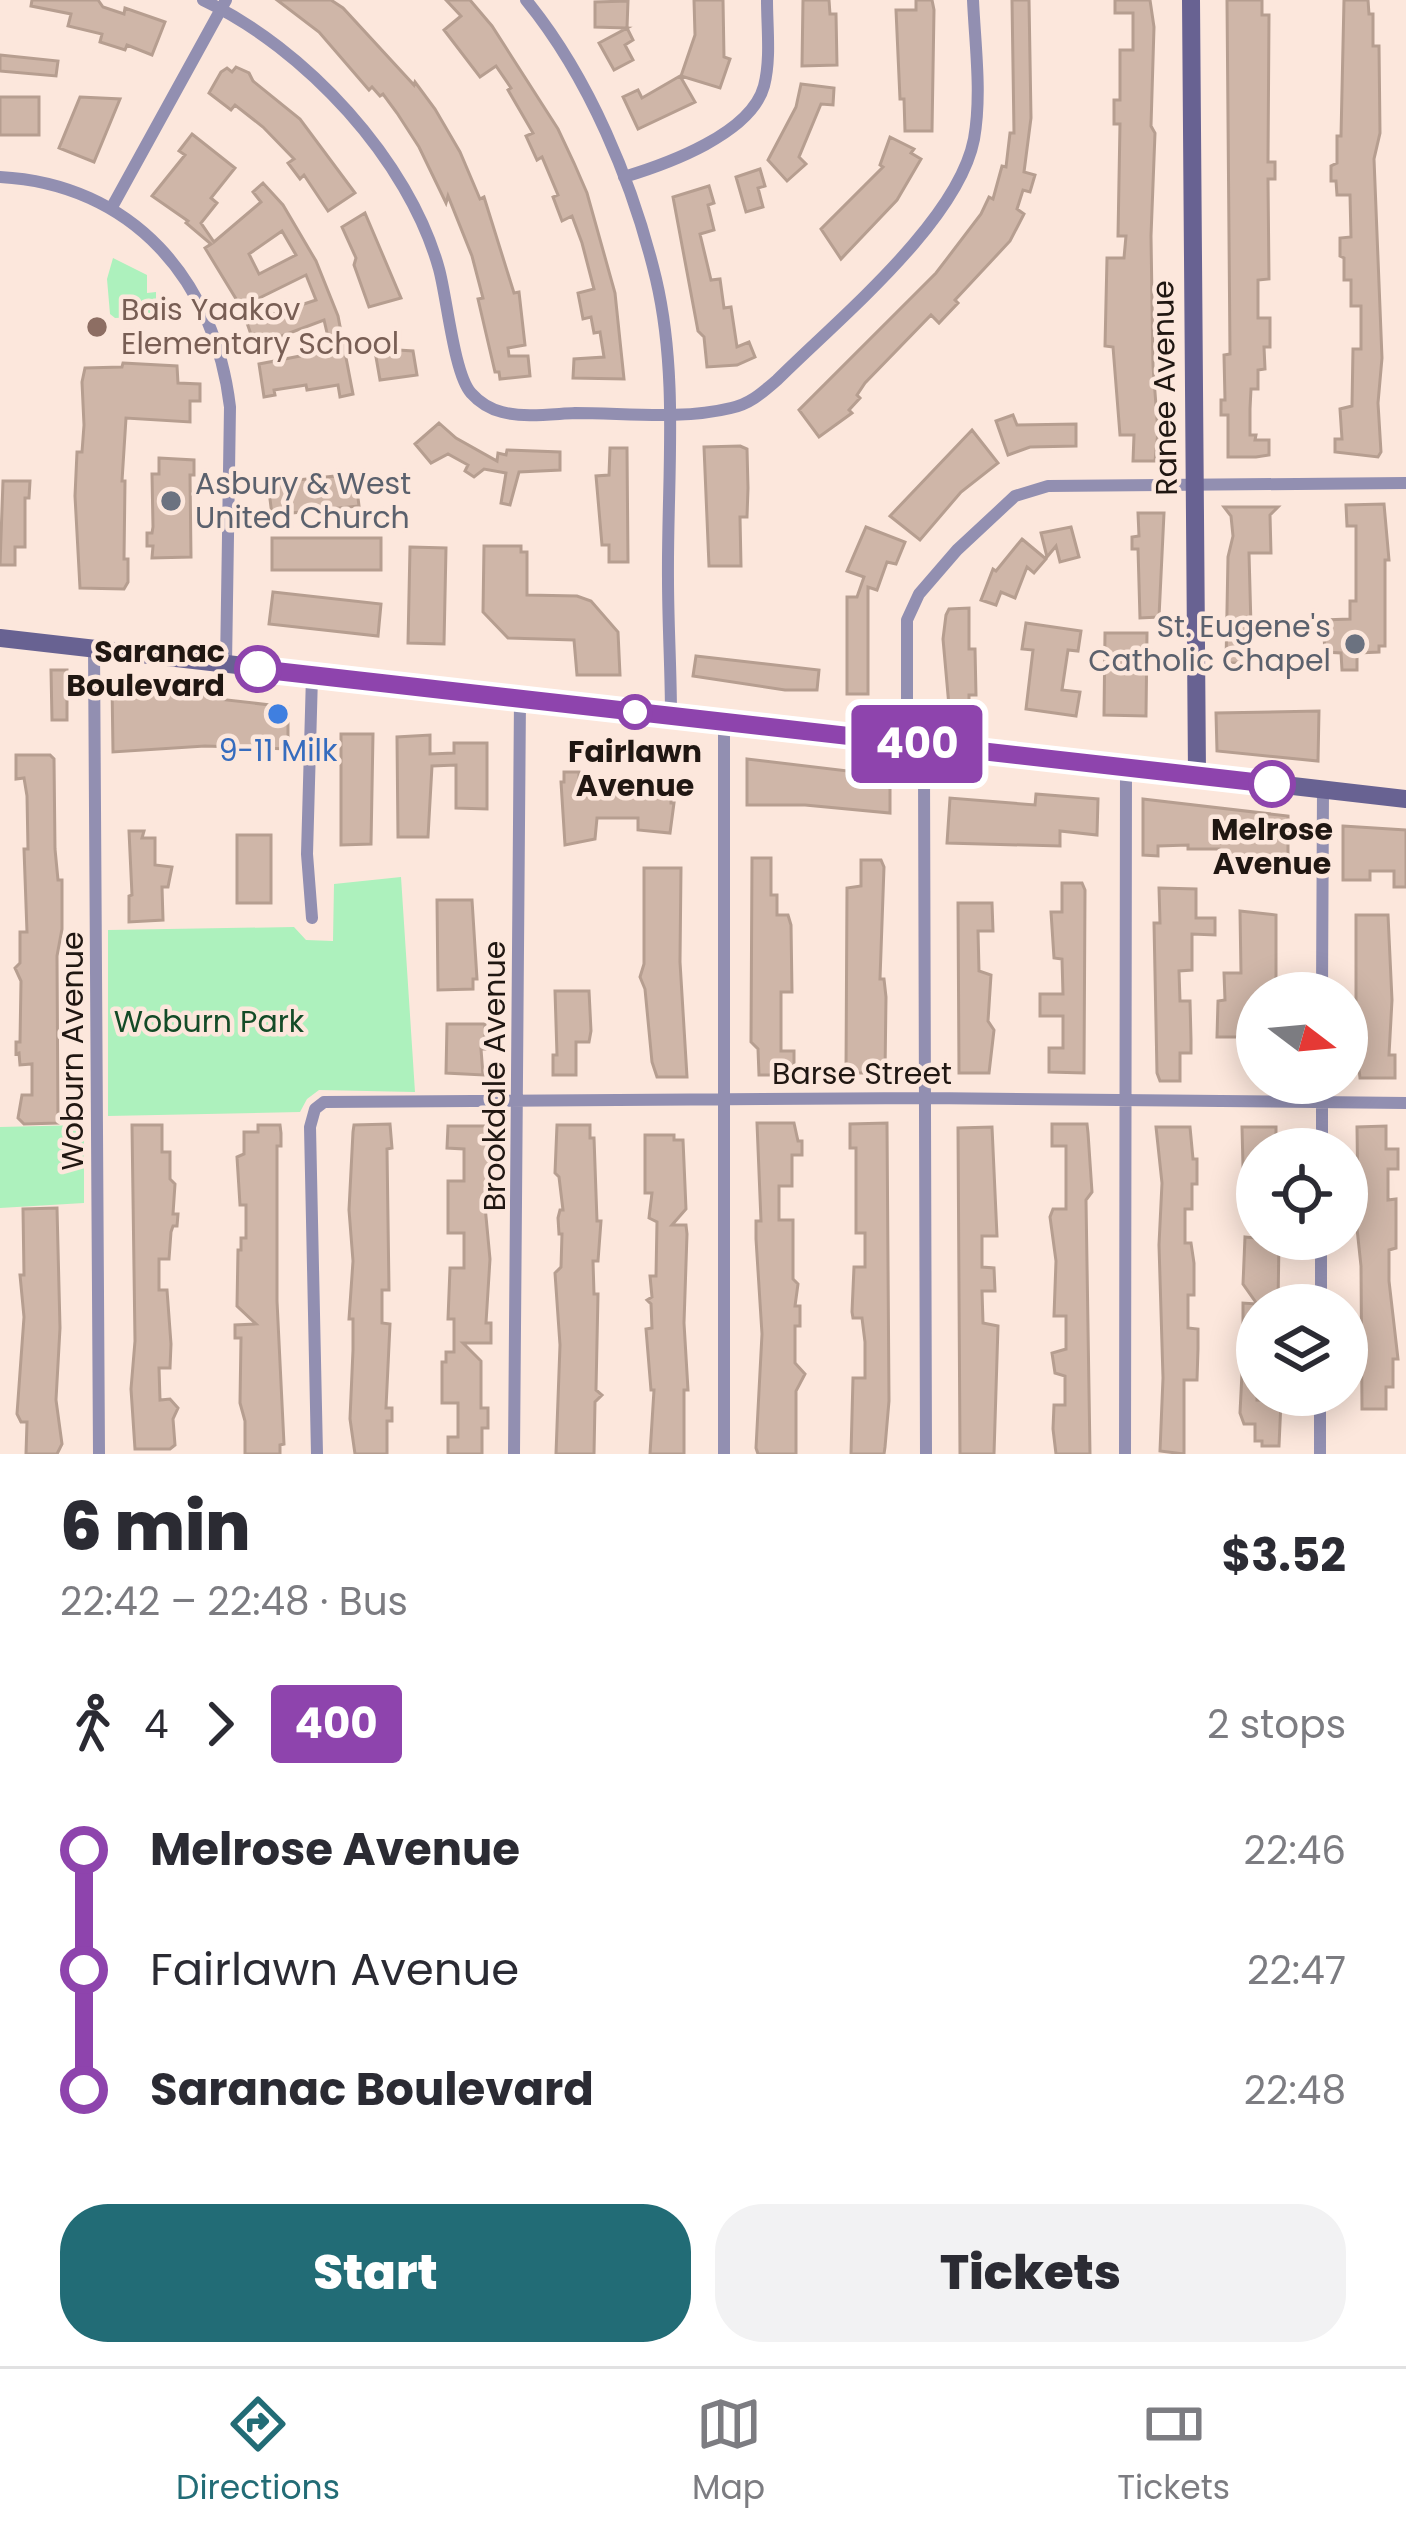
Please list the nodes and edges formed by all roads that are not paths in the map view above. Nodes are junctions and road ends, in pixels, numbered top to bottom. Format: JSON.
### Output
{"nodes":[{"id":1,"x":203,"y":0,"type":"edge"},
{"id":2,"x":767,"y":0,"type":"edge"},
{"id":3,"x":973,"y":0,"type":"edge"},
{"id":4,"x":1191,"y":0,"type":"edge"},
{"id":5,"x":530,"y":1,"type":"edge"},
{"id":6,"x":224,"y":4,"type":"edge"},
{"id":7,"x":0,"y":177,"type":"edge"},
{"id":8,"x":624,"y":177,"type":"junction"},
{"id":9,"x":112,"y":207,"type":"junction"},
{"id":10,"x":671,"y":413,"type":"junction"},
{"id":11,"x":1406,"y":483,"type":"edge"},
{"id":12,"x":1196,"y":484,"type":"junction"},
{"id":13,"x":0,"y":638,"type":"edge"},
{"id":14,"x":94,"y":648,"type":"junction"},
{"id":15,"x":226,"y":664,"type":"junction"},
{"id":16,"x":311,"y":676,"type":"junction"},
{"id":17,"x":520,"y":698,"type":"junction"},
{"id":18,"x":671,"y":716,"type":"junction"},
{"id":19,"x":724,"y":722,"type":"junction"},
{"id":20,"x":915,"y":744,"type":"junction"},
{"id":21,"x":1126,"y":766,"type":"junction"},
{"id":22,"x":1197,"y":775,"type":"junction"},
{"id":23,"x":1323,"y":789,"type":"junction"},
{"id":24,"x":1406,"y":799,"type":"edge"},
{"id":25,"x":313,"y":918,"type":"dead end"},
{"id":26,"x":1322,"y":972,"type":"edge"},
{"id":27,"x":724,"y":1098,"type":"junction"},
{"id":28,"x":926,"y":1098,"type":"junction"},
{"id":29,"x":520,"y":1100,"type":"junction"},
{"id":30,"x":1125,"y":1103,"type":"junction"},
{"id":31,"x":1368,"y":1103,"type":"edge"},
{"id":32,"x":1406,"y":1103,"type":"edge"},
{"id":33,"x":1236,"y":1104,"type":"edge"},
{"id":34,"x":1322,"y":1104,"type":"edge"},
{"id":35,"x":1322,"y":1128,"type":"edge"},
{"id":36,"x":1320,"y":1416,"type":"edge"},
{"id":37,"x":99,"y":1454,"type":"edge"},
{"id":38,"x":317,"y":1454,"type":"edge"},
{"id":39,"x":514,"y":1454,"type":"edge"},
{"id":40,"x":724,"y":1454,"type":"edge"},
{"id":41,"x":926,"y":1454,"type":"edge"},
{"id":42,"x":1125,"y":1454,"type":"edge"},
{"id":43,"x":1320,"y":1454,"type":"edge"}],
"edges":[{"from":1,"to":6,"type":"street"},
{"from":2,"to":8,"type":"street"},
{"from":3,"to":10,"type":"street"},
{"from":4,"to":12,"type":"main road","name":"Ranee Avenue"},
{"from":5,"to":8,"type":"street"},
{"from":6,"to":9,"type":"street"},
{"from":6,"to":10,"type":"street"},
{"from":7,"to":9,"type":"street"},
{"from":8,"to":10,"type":"street"},
{"from":9,"to":15,"type":"street"},
{"from":10,"to":18,"type":"street"},
{"from":11,"to":12,"type":"street"},
{"from":12,"to":20,"type":"street"},
{"from":12,"to":22,"type":"main road","name":"Ranee Avenue"},
{"from":13,"to":14,"type":"main road"},
{"from":14,"to":15,"type":"main road"},
{"from":14,"to":37,"type":"street","name":"Woburn Avenue"},
{"from":15,"to":16,"type":"main road"},
{"from":16,"to":17,"type":"main road"},
{"from":16,"to":25,"type":"street"},
{"from":17,"to":18,"type":"main road"},
{"from":17,"to":29,"type":"street","name":"Brookdale Avenue"},
{"from":18,"to":19,"type":"main road"},
{"from":19,"to":20,"type":"main road"},
{"from":19,"to":27,"type":"street"},
{"from":20,"to":21,"type":"main road"},
{"from":20,"to":28,"type":"street"},
{"from":21,"to":22,"type":"main road"},
{"from":21,"to":30,"type":"street"},
{"from":22,"to":23,"type":"main road"},
{"from":23,"to":24,"type":"main road"},
{"from":23,"to":26,"type":"street"},
{"from":27,"to":28,"type":"street","name":"Barse Street"},
{"from":27,"to":29,"type":"street","name":"Barse Street"},
{"from":27,"to":40,"type":"street"},
{"from":28,"to":30,"type":"street","name":"Barse Street"},
{"from":28,"to":41,"type":"street"},
{"from":29,"to":38,"type":"street","name":"Barse Street"},
{"from":29,"to":39,"type":"street","name":"Brookdale Avenue"},
{"from":30,"to":33,"type":"street","name":"Barse Street"},
{"from":30,"to":42,"type":"street"},
{"from":31,"to":32,"type":"street","name":"Barse Street"},
{"from":34,"to":35,"type":"street"},
{"from":36,"to":43,"type":"street"}]}
